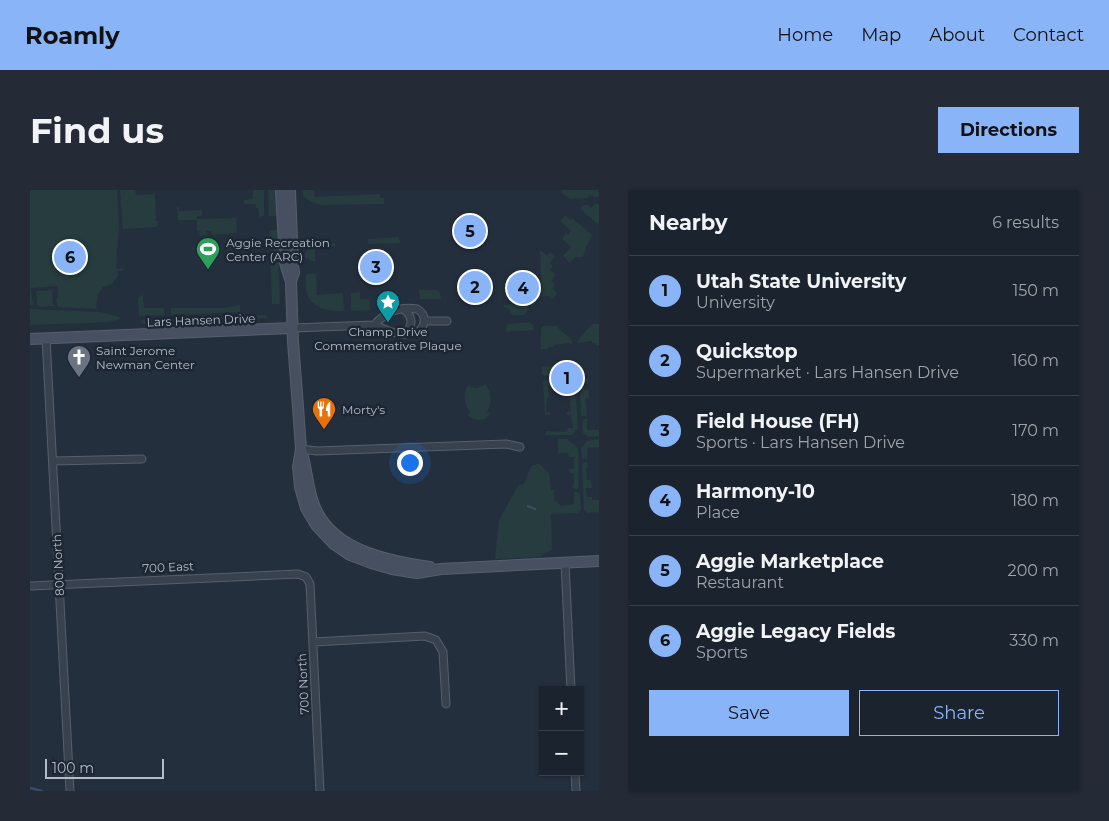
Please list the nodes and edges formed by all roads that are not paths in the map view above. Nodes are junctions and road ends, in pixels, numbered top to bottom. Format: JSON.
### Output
{"nodes":[{"id":1,"x":281,"y":190,"type":"edge"},
{"id":2,"x":290,"y":190,"type":"edge"},
{"id":3,"x":291,"y":282,"type":"junction"},
{"id":4,"x":403,"y":309,"type":"junction"},
{"id":5,"x":424,"y":321,"type":"junction"},
{"id":6,"x":447,"y":321,"type":"dead end"},
{"id":7,"x":374,"y":325,"type":"junction"},
{"id":8,"x":292,"y":328,"type":"junction"},
{"id":9,"x":404,"y":334,"type":"junction"},
{"id":10,"x":46,"y":338,"type":"junction"},
{"id":11,"x":30,"y":339,"type":"edge"},
{"id":12,"x":520,"y":447,"type":"dead end"},
{"id":13,"x":300,"y":448,"type":"junction"},
{"id":14,"x":142,"y":459,"type":"dead end"},
{"id":15,"x":52,"y":461,"type":"junction"},
{"id":16,"x":599,"y":561,"type":"edge"},
{"id":17,"x":565,"y":564,"type":"junction"},
{"id":18,"x":306,"y":578,"type":"joint"},
{"id":19,"x":59,"y":585,"type":"junction"},
{"id":20,"x":30,"y":586,"type":"edge"},
{"id":21,"x":313,"y":642,"type":"junction"},
{"id":22,"x":571,"y":686,"type":"edge"},
{"id":23,"x":446,"y":704,"type":"dead end"},
{"id":24,"x":575,"y":776,"type":"edge"},
{"id":25,"x":70,"y":791,"type":"edge"},
{"id":26,"x":320,"y":791,"type":"edge"},
{"id":27,"x":576,"y":791,"type":"edge"}],
"edges":[{"from":1,"to":3,"type":"main road"},
{"from":2,"to":3,"type":"main road"},
{"from":3,"to":8,"type":"main road"},
{"from":4,"to":5,"type":"street"},
{"from":4,"to":7,"type":"street"},
{"from":4,"to":9,"type":"street"},
{"from":5,"to":6,"type":"street"},
{"from":5,"to":9,"type":"street"},
{"from":7,"to":8,"type":"street","name":"Lars Hansen Drive"},
{"from":7,"to":9,"type":"street","name":"Lars Hansen Drive"},
{"from":8,"to":10,"type":"main road","name":"Lars Hansen Drive"},
{"from":8,"to":13,"type":"main road"},
{"from":10,"to":11,"type":"main road","name":"Lars Hansen Drive"},
{"from":10,"to":15,"type":"street","name":"800 North"},
{"from":12,"to":13,"type":"street"},
{"from":13,"to":17,"type":"main road"},
{"from":14,"to":15,"type":"street"},
{"from":15,"to":19,"type":"street","name":"800 North"},
{"from":16,"to":17,"type":"main road"},
{"from":17,"to":22,"type":"street"},
{"from":18,"to":19,"type":"street","name":"700 East"},
{"from":18,"to":21,"type":"street","name":"700 North"},
{"from":19,"to":20,"type":"street","name":"700 East"},
{"from":19,"to":25,"type":"street","name":"800 North"},
{"from":21,"to":23,"type":"street"},
{"from":21,"to":26,"type":"street","name":"700 North"},
{"from":24,"to":27,"type":"street"}]}
